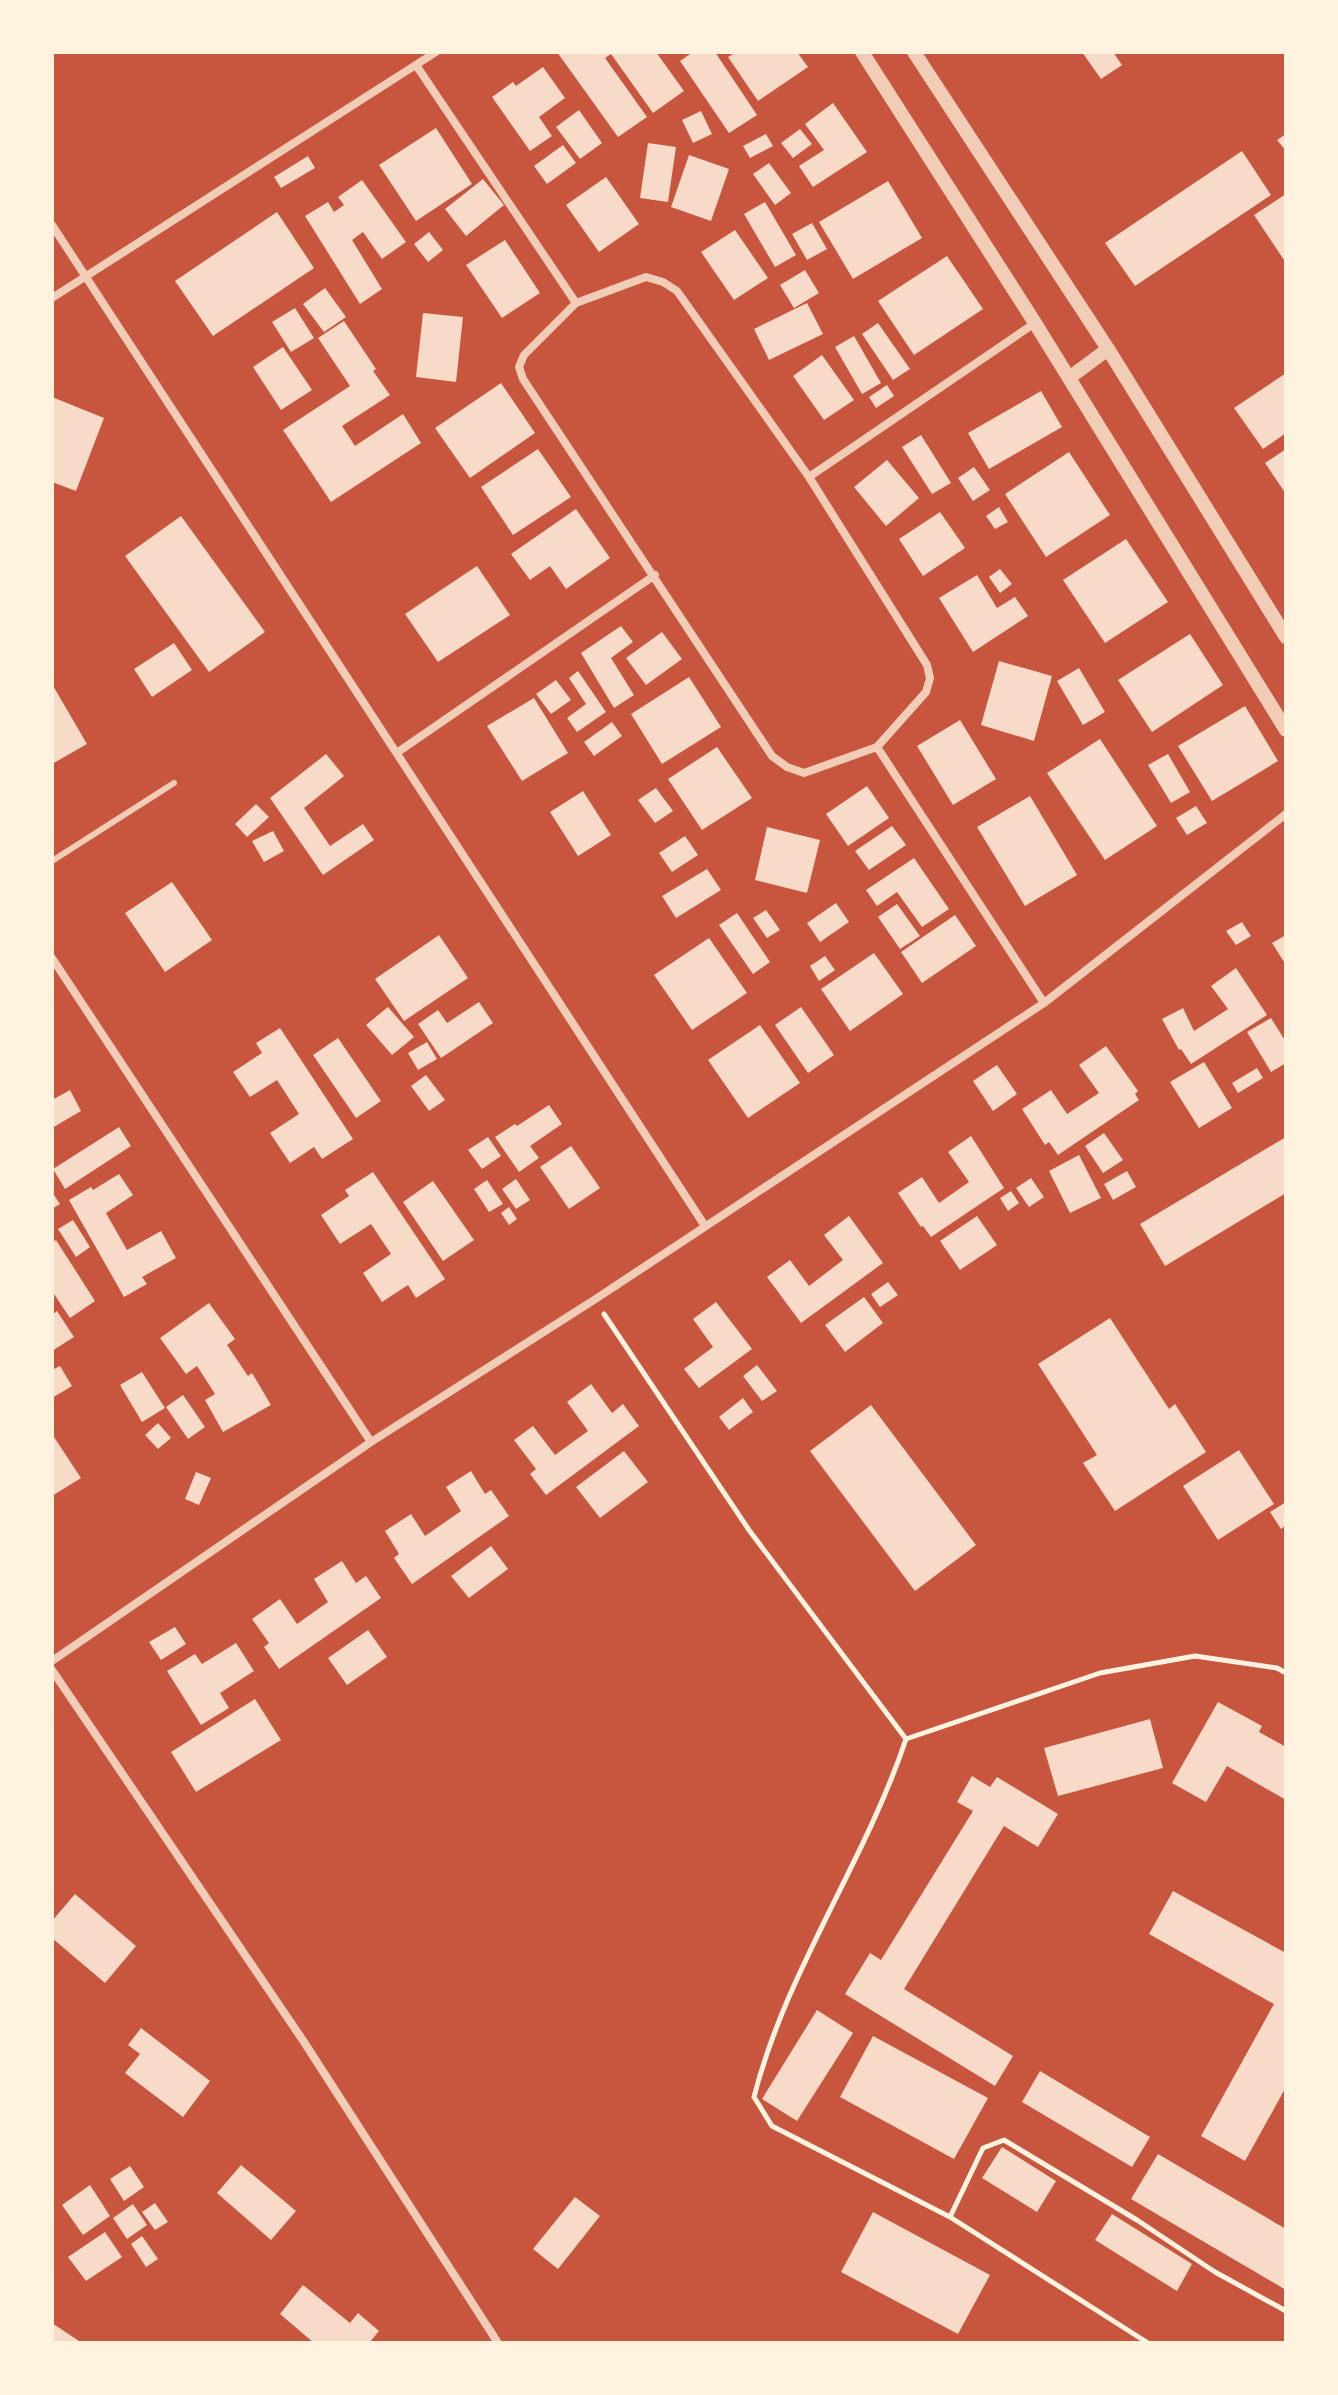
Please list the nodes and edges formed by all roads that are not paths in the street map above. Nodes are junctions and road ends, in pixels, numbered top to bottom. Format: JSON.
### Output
{"nodes":[{"id":1,"x":436,"y":52,"type":"edge"},
{"id":2,"x":862,"y":52,"type":"edge"},
{"id":3,"x":914,"y":52,"type":"edge"},
{"id":4,"x":416,"y":65,"type":"junction"},
{"id":5,"x":52,"y":225,"type":"edge"},
{"id":6,"x":86,"y":276,"type":"junction"},
{"id":7,"x":52,"y":298,"type":"edge"},
{"id":8,"x":576,"y":303,"type":"junction"},
{"id":9,"x":1035,"y":323,"type":"junction"},
{"id":10,"x":1108,"y":349,"type":"junction"},
{"id":11,"x":1069,"y":378,"type":"junction"},
{"id":12,"x":809,"y":477,"type":"junction"},
{"id":13,"x":655,"y":575,"type":"junction"},
{"id":14,"x":1286,"y":637,"type":"edge"},
{"id":15,"x":1286,"y":730,"type":"edge"},
{"id":16,"x":877,"y":747,"type":"junction"},
{"id":17,"x":398,"y":752,"type":"junction"},
{"id":18,"x":174,"y":783,"type":"dead end"},
{"id":19,"x":1286,"y":814,"type":"edge"},
{"id":20,"x":52,"y":861,"type":"edge"},
{"id":21,"x":52,"y":958,"type":"edge"},
{"id":22,"x":1044,"y":1003,"type":"junction"},
{"id":23,"x":705,"y":1226,"type":"junction"},
{"id":24,"x":371,"y":1442,"type":"junction"},
{"id":25,"x":52,"y":1661,"type":"edge"},
{"id":26,"x":52,"y":1670,"type":"edge"},
{"id":27,"x":498,"y":2343,"type":"edge"}],
"edges":[{"from":1,"to":4,"type":"street"},
{"from":2,"to":9,"type":"street"},
{"from":3,"to":10,"type":"street"},
{"from":4,"to":6,"type":"street"},
{"from":4,"to":8,"type":"street"},
{"from":5,"to":6,"type":"street"},
{"from":6,"to":7,"type":"street"},
{"from":6,"to":17,"type":"street"},
{"from":8,"to":12,"type":"street"},
{"from":8,"to":13,"type":"street"},
{"from":9,"to":11,"type":"street"},
{"from":9,"to":12,"type":"street"},
{"from":10,"to":11,"type":"street"},
{"from":10,"to":14,"type":"street"},
{"from":11,"to":15,"type":"street"},
{"from":12,"to":16,"type":"street"},
{"from":13,"to":16,"type":"street"},
{"from":13,"to":17,"type":"street"},
{"from":16,"to":22,"type":"street"},
{"from":17,"to":23,"type":"street"},
{"from":18,"to":20,"type":"lane"},
{"from":19,"to":22,"type":"street"},
{"from":21,"to":24,"type":"street"},
{"from":22,"to":23,"type":"street"},
{"from":23,"to":24,"type":"street"},
{"from":24,"to":25,"type":"street"},
{"from":26,"to":27,"type":"street"}]}
